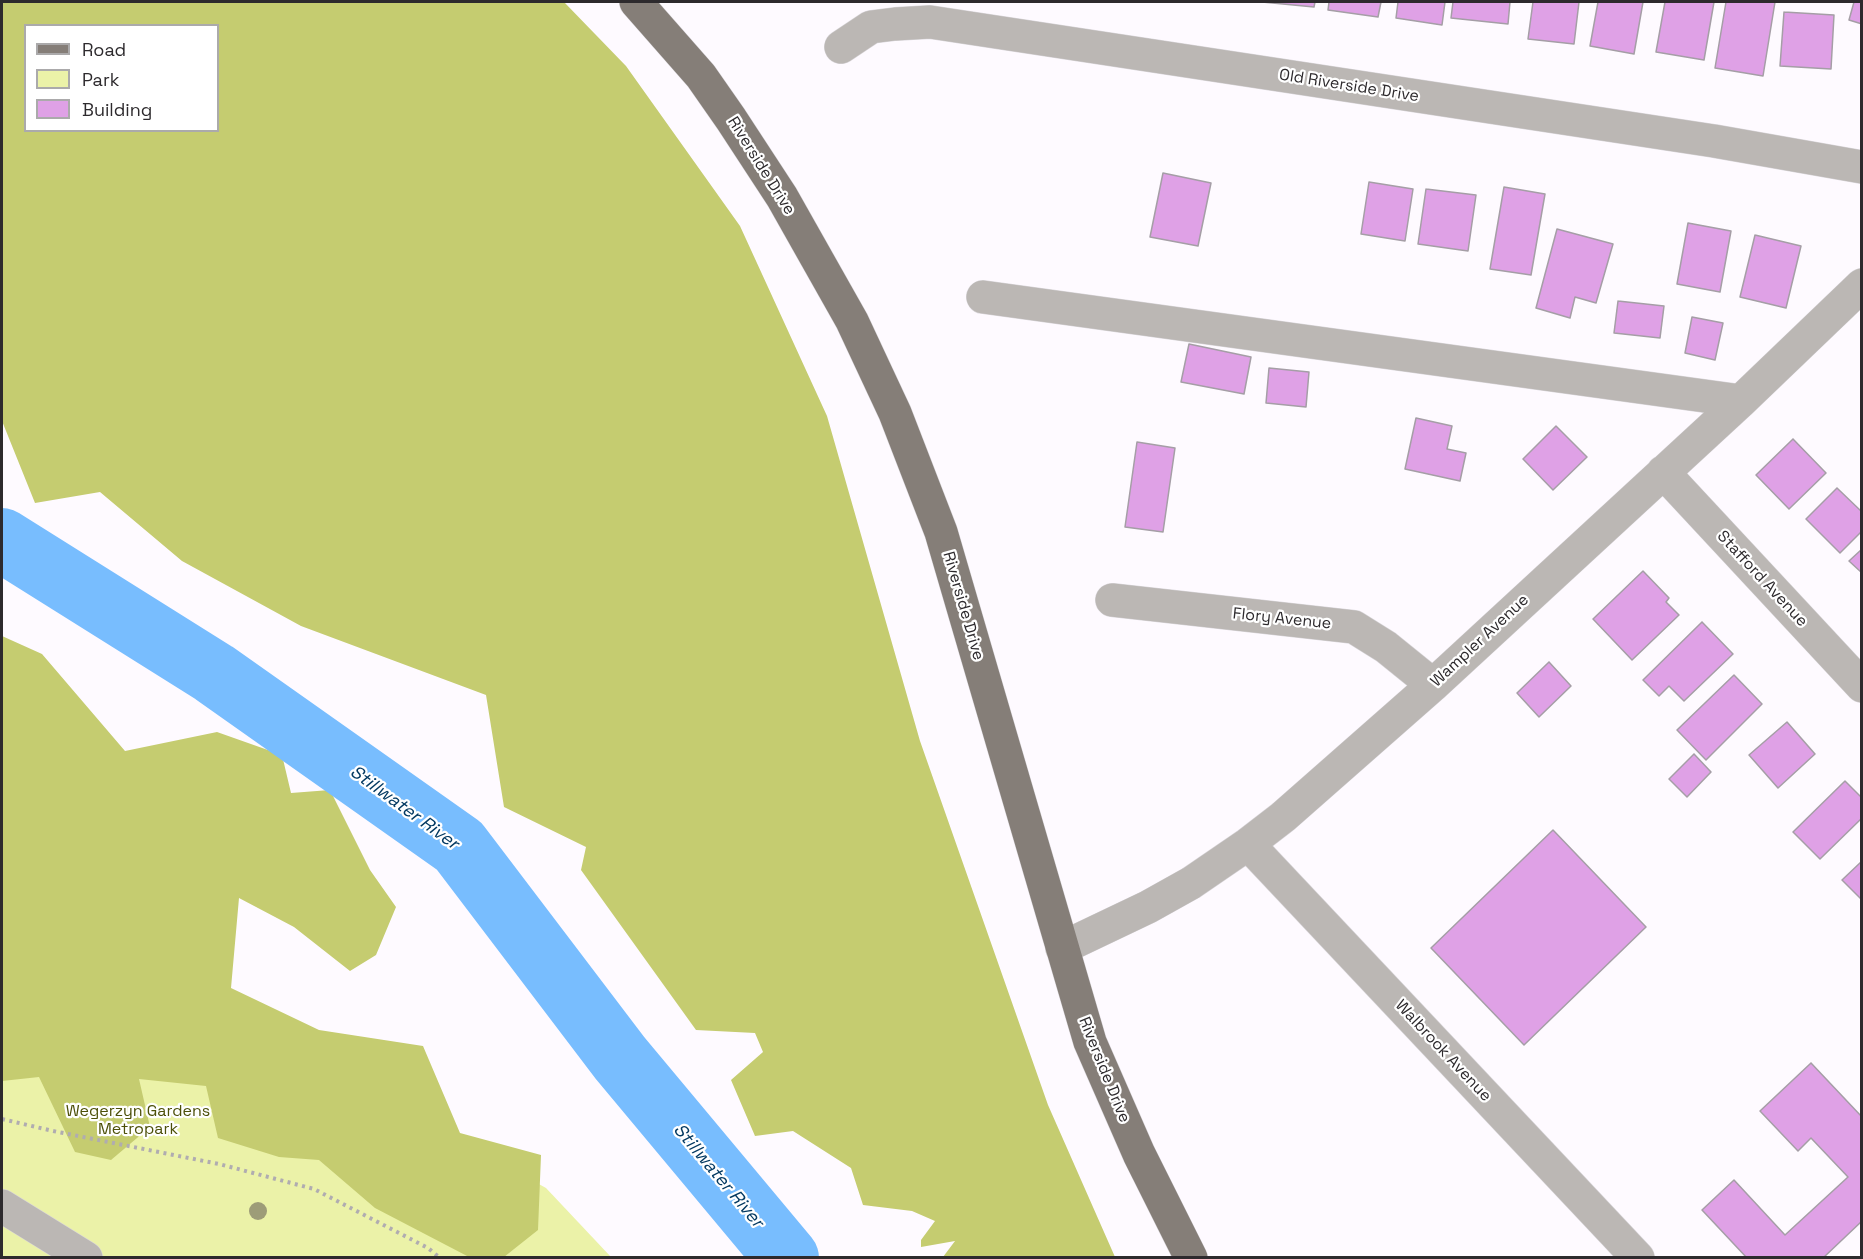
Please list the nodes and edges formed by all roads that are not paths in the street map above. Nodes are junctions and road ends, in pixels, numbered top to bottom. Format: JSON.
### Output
{"nodes":[{"id":1,"x":636,"y":2,"type":"edge"},
{"id":2,"x":841,"y":46,"type":"dead end"},
{"id":3,"x":1862,"y":167,"type":"edge"},
{"id":4,"x":1858,"y":295,"type":"edge"},
{"id":5,"x":983,"y":297,"type":"dead end"},
{"id":6,"x":1741,"y":401,"type":"junction"},
{"id":7,"x":1663,"y":472,"type":"junction"},
{"id":8,"x":1112,"y":600,"type":"dead end"},
{"id":9,"x":1433,"y":685,"type":"junction"},
{"id":10,"x":1862,"y":686,"type":"edge"},
{"id":11,"x":1248,"y":844,"type":"junction"},
{"id":12,"x":1062,"y":948,"type":"junction"},
{"id":13,"x":2,"y":1206,"type":"edge"},
{"id":14,"x":86,"y":1257,"type":"edge"},
{"id":15,"x":1191,"y":1257,"type":"edge"},
{"id":16,"x":1638,"y":1257,"type":"edge"}],
"edges":[{"from":1,"to":12,"type":"main road","name":"Riverside Drive"},
{"from":2,"to":3,"type":"street","name":"Old Riverside Drive"},
{"from":4,"to":6,"type":"street","name":"Wampler Avenue"},
{"from":5,"to":6,"type":"street"},
{"from":6,"to":7,"type":"street","name":"Wampler Avenue"},
{"from":7,"to":9,"type":"street","name":"Wampler Avenue"},
{"from":7,"to":10,"type":"street","name":"Stafford Avenue"},
{"from":8,"to":9,"type":"street","name":"Flory Avenue"},
{"from":9,"to":11,"type":"street","name":"Wampler Avenue"},
{"from":11,"to":12,"type":"street","name":"Wampler Avenue"},
{"from":11,"to":16,"type":"street","name":"Walbrook Avenue"},
{"from":12,"to":15,"type":"main road","name":"Riverside Drive"},
{"from":13,"to":14,"type":"street"}]}
